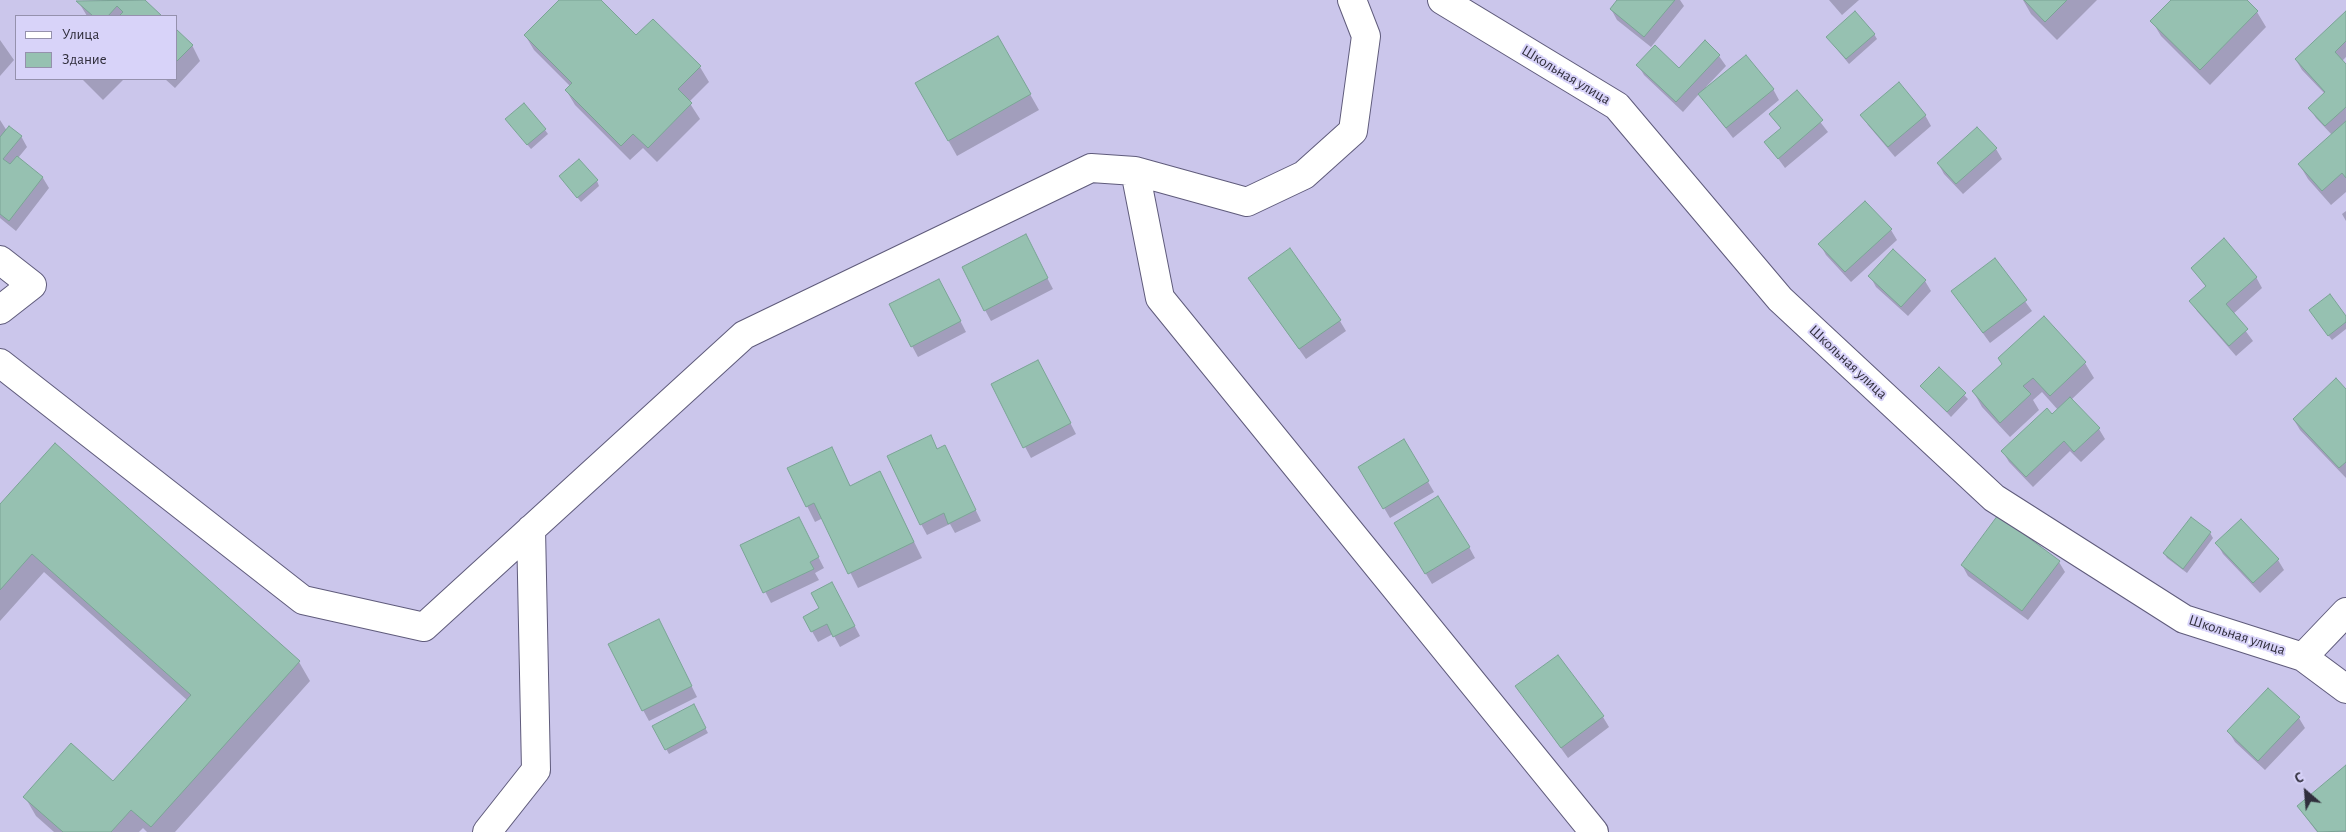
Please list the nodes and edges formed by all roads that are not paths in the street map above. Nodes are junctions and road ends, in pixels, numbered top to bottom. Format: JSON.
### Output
{"nodes":[{"id":1,"x":1352,"y":0,"type":"edge"},
{"id":2,"x":1442,"y":0,"type":"edge"},
{"id":3,"x":1135,"y":171,"type":"junction"},
{"id":4,"x":0,"y":260,"type":"edge"},
{"id":5,"x":0,"y":310,"type":"edge"},
{"id":6,"x":0,"y":363,"type":"edge"},
{"id":7,"x":531,"y":529,"type":"junction"},
{"id":8,"x":2346,"y":612,"type":"edge"},
{"id":9,"x":2303,"y":657,"type":"junction"},
{"id":10,"x":2346,"y":689,"type":"edge"},
{"id":11,"x":486,"y":832,"type":"edge"},
{"id":12,"x":1594,"y":832,"type":"edge"}],
"edges":[{"from":1,"to":3,"type":"street"},
{"from":2,"to":9,"type":"street","name":"Школьная улица"},
{"from":3,"to":7,"type":"street"},
{"from":3,"to":12,"type":"street"},
{"from":4,"to":5,"type":"street"},
{"from":6,"to":7,"type":"street"},
{"from":7,"to":11,"type":"street"},
{"from":8,"to":9,"type":"street","name":"Школьная улица"},
{"from":9,"to":10,"type":"street","name":"Школьная улица"}]}
